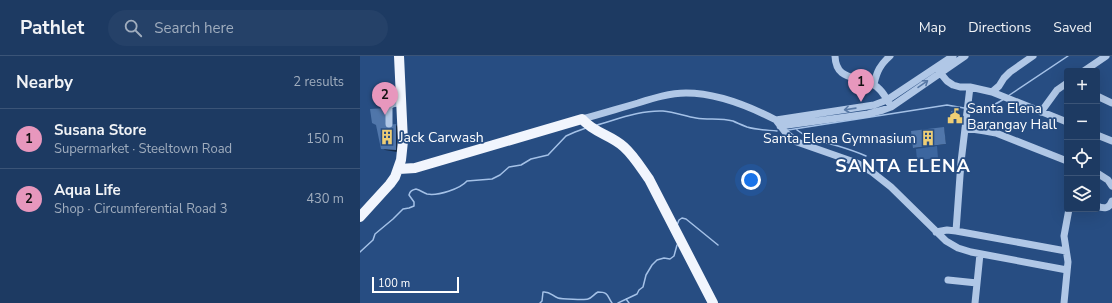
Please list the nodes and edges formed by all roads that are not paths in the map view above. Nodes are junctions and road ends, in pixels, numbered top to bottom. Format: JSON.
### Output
{"nodes":[{"id":1,"x":399,"y":56,"type":"edge"},
{"id":2,"x":835,"y":56,"type":"edge"},
{"id":3,"x":890,"y":56,"type":"edge"},
{"id":4,"x":953,"y":56,"type":"edge"},
{"id":5,"x":965,"y":56,"type":"edge"},
{"id":6,"x":1033,"y":56,"type":"edge"},
{"id":7,"x":1106,"y":56,"type":"edge"},
{"id":8,"x":1088,"y":68,"type":"edge"},
{"id":9,"x":937,"y":70,"type":"junction"},
{"id":10,"x":874,"y":84,"type":"junction"},
{"id":11,"x":1064,"y":85,"type":"edge"},
{"id":12,"x":970,"y":87,"type":"junction"},
{"id":13,"x":992,"y":92,"type":"junction"},
{"id":14,"x":1100,"y":97,"type":"edge"},
{"id":15,"x":401,"y":102,"type":"junction"},
{"id":16,"x":889,"y":103,"type":"junction"},
{"id":17,"x":1112,"y":103,"type":"edge"},
{"id":18,"x":1041,"y":112,"type":"junction"},
{"id":19,"x":582,"y":119,"type":"junction"},
{"id":20,"x":1064,"y":121,"type":"edge"},
{"id":21,"x":778,"y":123,"type":"junction"},
{"id":22,"x":390,"y":124,"type":"dead end"},
{"id":23,"x":965,"y":128,"type":"junction"},
{"id":24,"x":1100,"y":136,"type":"edge"},
{"id":25,"x":1112,"y":141,"type":"edge"},
{"id":26,"x":1064,"y":160,"type":"edge"},
{"id":27,"x":399,"y":169,"type":"junction"},
{"id":28,"x":1100,"y":175,"type":"edge"},
{"id":29,"x":1112,"y":186,"type":"edge"},
{"id":30,"x":1112,"y":201,"type":"edge"},
{"id":31,"x":1100,"y":207,"type":"edge"},
{"id":32,"x":1068,"y":212,"type":"edge"},
{"id":33,"x":360,"y":217,"type":"edge"},
{"id":34,"x":956,"y":231,"type":"junction"},
{"id":35,"x":936,"y":232,"type":"junction"},
{"id":36,"x":1066,"y":251,"type":"junction"},
{"id":37,"x":980,"y":254,"type":"junction"},
{"id":38,"x":1067,"y":270,"type":"junction"},
{"id":39,"x":948,"y":280,"type":"dead end"},
{"id":40,"x":977,"y":283,"type":"junction"},
{"id":41,"x":713,"y":303,"type":"edge"},
{"id":42,"x":976,"y":303,"type":"edge"},
{"id":43,"x":1064,"y":303,"type":"edge"}],
"edges":[{"from":1,"to":15,"type":"main road"},
{"from":2,"to":10,"type":"street"},
{"from":3,"to":10,"type":"street"},
{"from":4,"to":9,"type":"street"},
{"from":5,"to":9,"type":"street"},
{"from":6,"to":13,"type":"street"},
{"from":7,"to":8,"type":"street"},
{"from":9,"to":12,"type":"street"},
{"from":9,"to":16,"type":"street"},
{"from":10,"to":16,"type":"street"},
{"from":11,"to":18,"type":"street"},
{"from":12,"to":13,"type":"street"},
{"from":12,"to":23,"type":"street"},
{"from":13,"to":18,"type":"street"},
{"from":14,"to":17,"type":"street"},
{"from":15,"to":22,"type":"street"},
{"from":15,"to":27,"type":"main road"},
{"from":16,"to":21,"type":"street"},
{"from":18,"to":20,"type":"street"},
{"from":19,"to":21,"type":"street"},
{"from":19,"to":27,"type":"main road"},
{"from":19,"to":41,"type":"main road"},
{"from":21,"to":35,"type":"street"},
{"from":23,"to":26,"type":"street"},
{"from":23,"to":34,"type":"street"},
{"from":24,"to":25,"type":"street"},
{"from":27,"to":33,"type":"main road"},
{"from":28,"to":29,"type":"street"},
{"from":30,"to":31,"type":"street"},
{"from":32,"to":36,"type":"street"},
{"from":34,"to":35,"type":"street"},
{"from":34,"to":36,"type":"street"},
{"from":35,"to":37,"type":"street"},
{"from":36,"to":38,"type":"street"},
{"from":37,"to":38,"type":"street"},
{"from":37,"to":40,"type":"street"},
{"from":38,"to":43,"type":"street"},
{"from":39,"to":40,"type":"street"},
{"from":40,"to":42,"type":"street"}]}
